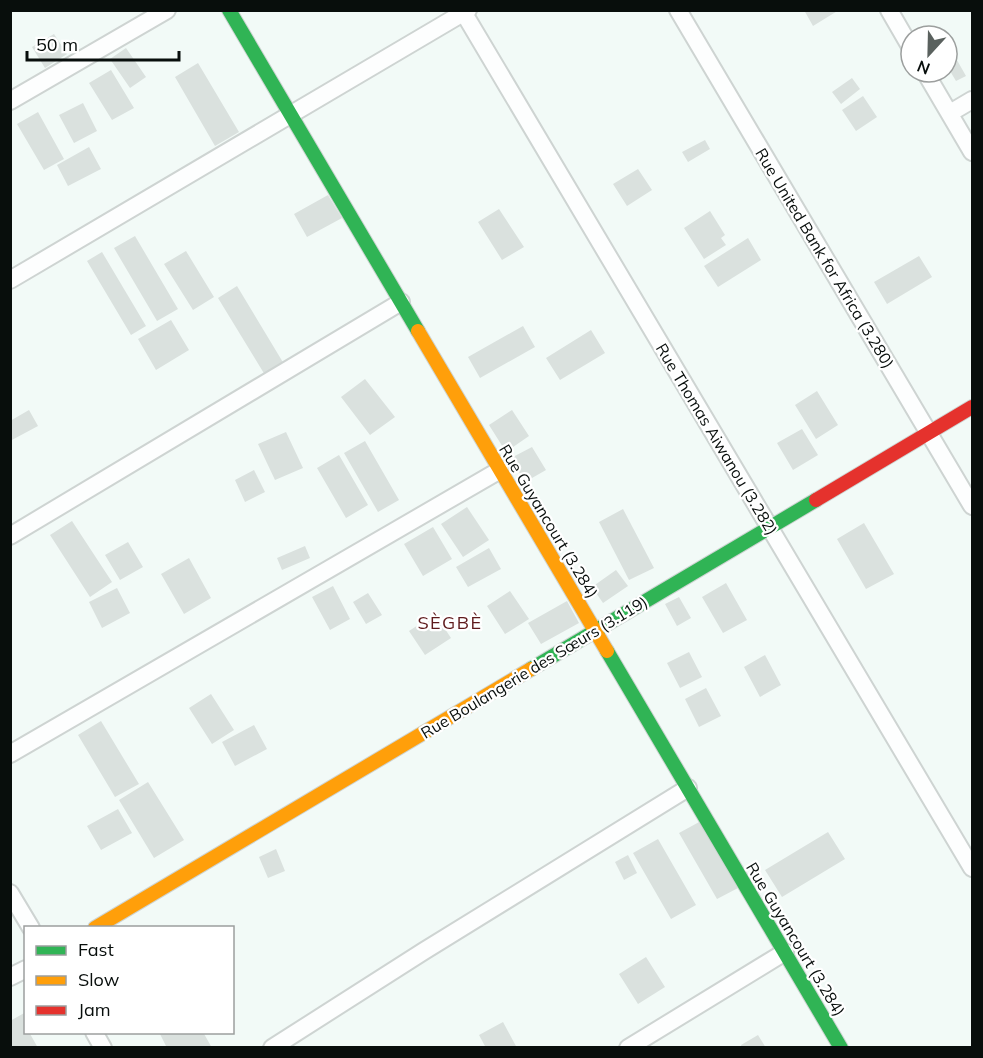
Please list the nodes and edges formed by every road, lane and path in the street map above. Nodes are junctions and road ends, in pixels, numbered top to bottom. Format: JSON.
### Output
{"nodes":[{"id":1,"x":167,"y":10,"type":"edge"},
{"id":2,"x":229,"y":10,"type":"edge"},
{"id":3,"x":678,"y":10,"type":"edge"},
{"id":4,"x":889,"y":10,"type":"edge"},
{"id":5,"x":464,"y":11,"type":"edge"},
{"id":6,"x":899,"y":27,"type":"edge"},
{"id":7,"x":932,"y":84,"type":"edge"},
{"id":8,"x":972,"y":100,"type":"edge"},
{"id":9,"x":10,"y":101,"type":"edge"},
{"id":10,"x":950,"y":113,"type":"junction"},
{"id":11,"x":291,"y":115,"type":"junction"},
{"id":12,"x":972,"y":152,"type":"edge"},
{"id":13,"x":10,"y":280,"type":"edge"},
{"id":14,"x":401,"y":302,"type":"junction"},
{"id":15,"x":972,"y":407,"type":"edge"},
{"id":16,"x":929,"y":432,"type":"junction"},
{"id":17,"x":500,"y":470,"type":"junction"},
{"id":18,"x":972,"y":506,"type":"edge"},
{"id":19,"x":769,"y":527,"type":"junction"},
{"id":20,"x":10,"y":536,"type":"edge"},
{"id":21,"x":595,"y":631,"type":"junction"},
{"id":22,"x":10,"y":754,"type":"edge"},
{"id":23,"x":688,"y":788,"type":"junction"},
{"id":24,"x":972,"y":868,"type":"edge"},
{"id":25,"x":10,"y":893,"type":"edge"},
{"id":26,"x":30,"y":926,"type":"edge"},
{"id":27,"x":97,"y":926,"type":"edge"},
{"id":28,"x":785,"y":952,"type":"junction"},
{"id":29,"x":24,"y":970,"type":"edge"},
{"id":30,"x":10,"y":977,"type":"edge"},
{"id":31,"x":95,"y":1034,"type":"edge"},
{"id":32,"x":104,"y":1047,"type":"edge"},
{"id":33,"x":272,"y":1047,"type":"edge"},
{"id":34,"x":628,"y":1047,"type":"edge"},
{"id":35,"x":841,"y":1047,"type":"edge"}],
"edges":[{"from":1,"to":9,"type":"street"},
{"from":2,"to":11,"type":"street","name":"Rue Guyancourt (3.284)"},
{"from":3,"to":16,"type":"street","name":"Rue United Bank for Africa (3.280)"},
{"from":4,"to":6,"type":"street"},
{"from":5,"to":11,"type":"street"},
{"from":5,"to":19,"type":"street","name":"Rue Thomas Aiwanou (3.282)"},
{"from":7,"to":10,"type":"street"},
{"from":8,"to":10,"type":"street"},
{"from":10,"to":12,"type":"street"},
{"from":11,"to":13,"type":"street"},
{"from":11,"to":14,"type":"street","name":"Rue Guyancourt (3.284)"},
{"from":14,"to":17,"type":"street","name":"Rue Guyancourt (3.284)"},
{"from":14,"to":20,"type":"street"},
{"from":15,"to":16,"type":"street","name":"Rue Boulangerie des Sœurs (3.119)"},
{"from":16,"to":18,"type":"street","name":"Rue United Bank for Africa (3.280)"},
{"from":16,"to":19,"type":"street","name":"Rue Boulangerie des Sœurs (3.119)"},
{"from":17,"to":21,"type":"street","name":"Rue Guyancourt (3.284)"},
{"from":17,"to":22,"type":"street"},
{"from":19,"to":21,"type":"street","name":"Rue Boulangerie des Sœurs (3.119)"},
{"from":19,"to":24,"type":"street","name":"Rue Thomas Aiwanou (3.282)"},
{"from":21,"to":23,"type":"street","name":"Rue Guyancourt (3.284)"},
{"from":21,"to":27,"type":"street","name":"Rue Boulangerie des Sœurs (3.119)"},
{"from":23,"to":28,"type":"street","name":"Rue Guyancourt (3.284)"},
{"from":23,"to":33,"type":"street"},
{"from":25,"to":26,"type":"street"},
{"from":28,"to":34,"type":"street"},
{"from":28,"to":35,"type":"street","name":"Rue Guyancourt (3.284)"},
{"from":29,"to":30,"type":"street"},
{"from":31,"to":32,"type":"street"}]}
